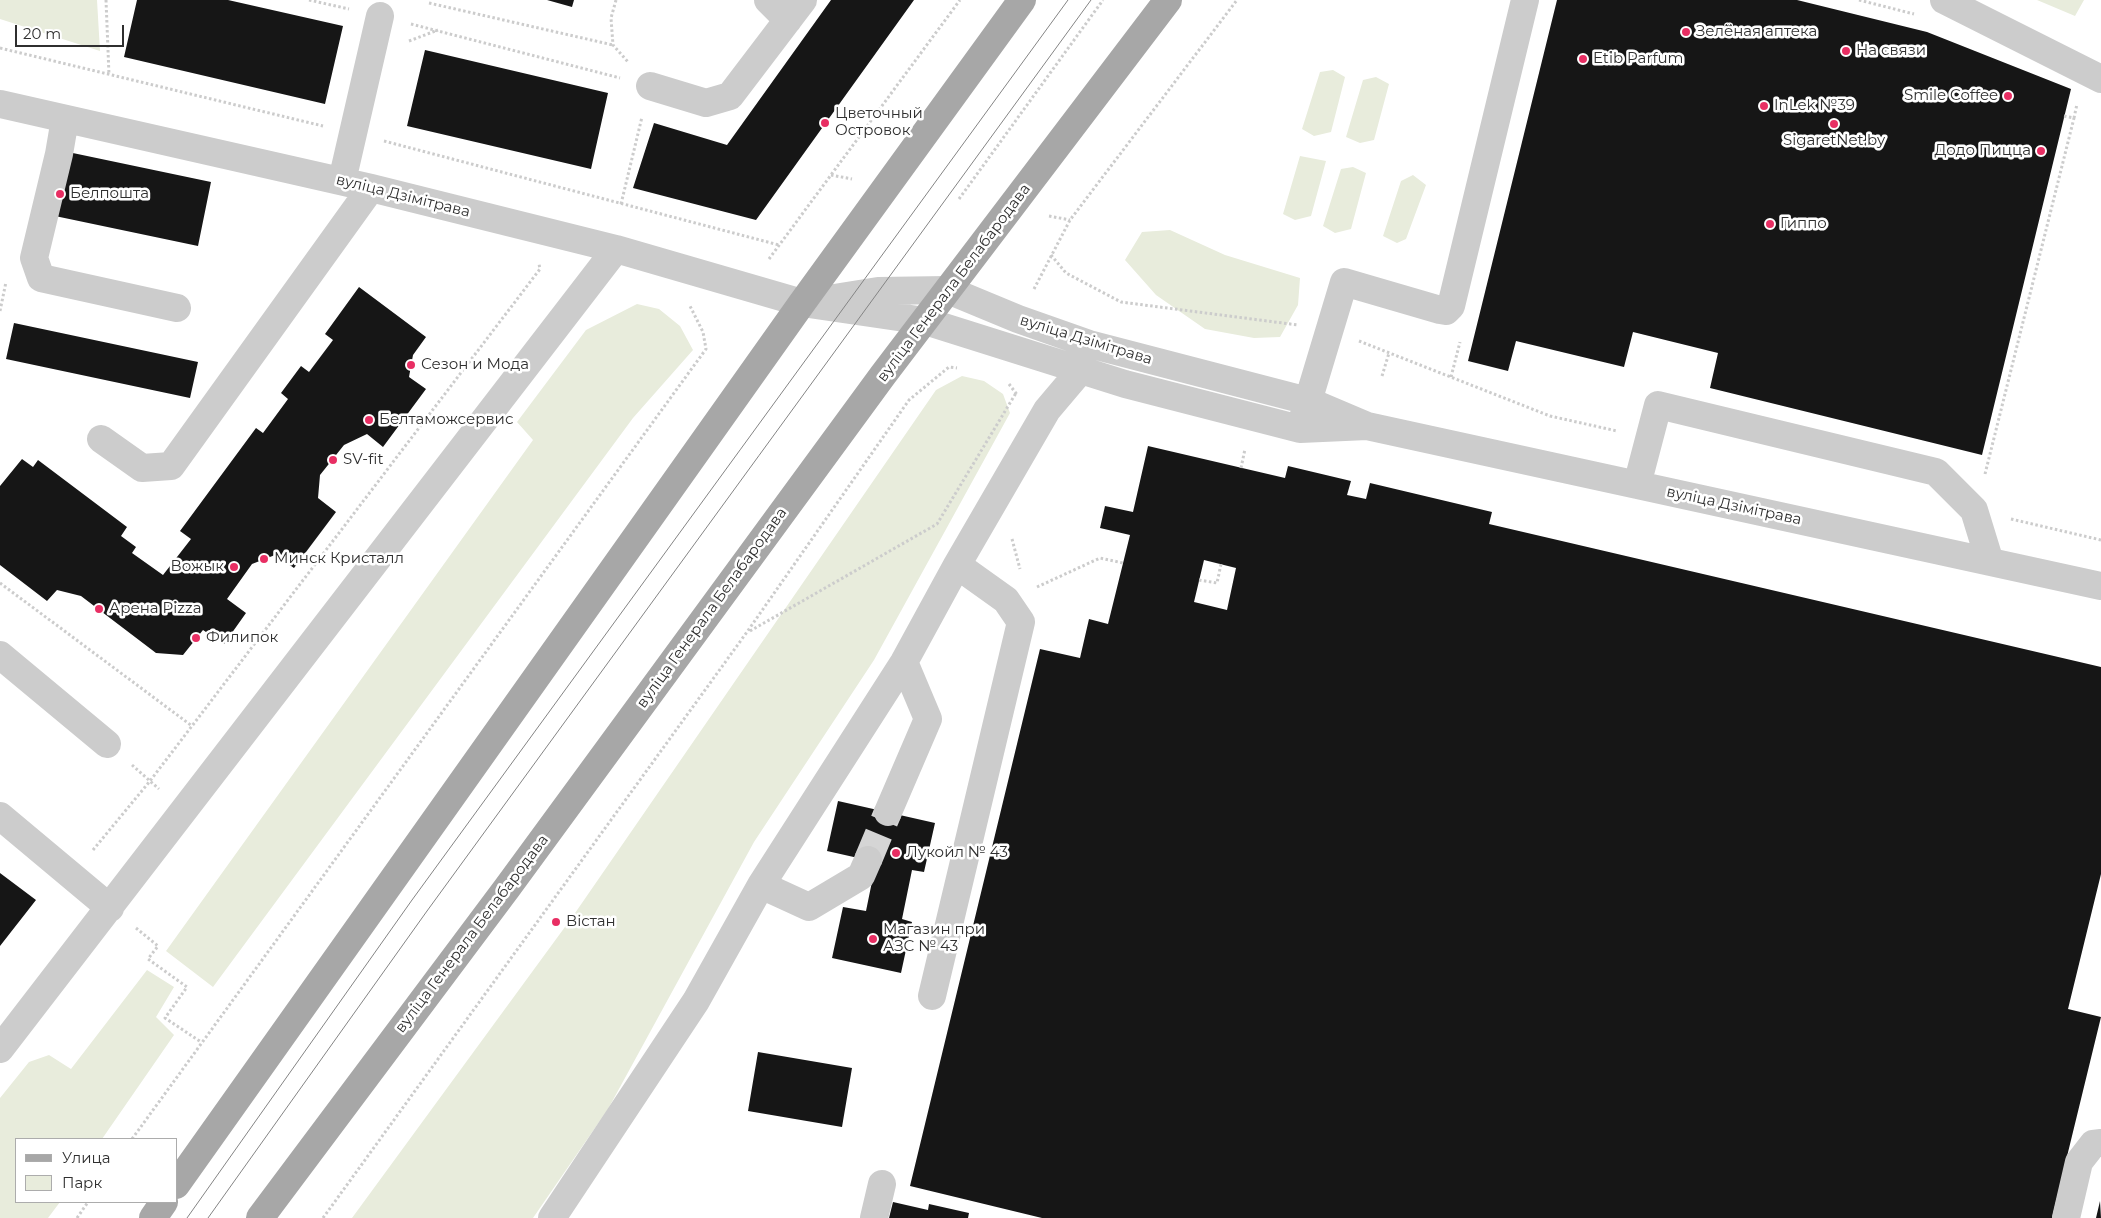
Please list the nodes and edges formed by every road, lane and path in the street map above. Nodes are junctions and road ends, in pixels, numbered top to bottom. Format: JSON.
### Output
{"nodes":[{"id":1,"x":106,"y":0,"type":"edge"},
{"id":2,"x":309,"y":0,"type":"edge"},
{"id":3,"x":616,"y":0,"type":"edge"},
{"id":4,"x":768,"y":0,"type":"edge"},
{"id":5,"x":960,"y":0,"type":"edge"},
{"id":6,"x":1022,"y":0,"type":"edge"},
{"id":7,"x":1103,"y":0,"type":"edge"},
{"id":8,"x":1168,"y":0,"type":"edge"},
{"id":9,"x":1237,"y":0,"type":"edge"},
{"id":10,"x":1525,"y":0,"type":"edge"},
{"id":11,"x":1944,"y":0,"type":"edge"},
{"id":12,"x":429,"y":3,"type":"dead end"},
{"id":13,"x":796,"y":10,"type":"edge"},
{"id":14,"x":380,"y":16,"type":"junction"},
{"id":15,"x":613,"y":45,"type":"junction"},
{"id":16,"x":0,"y":48,"type":"edge"},
{"id":17,"x":109,"y":75,"type":"junction"},
{"id":18,"x":2101,"y":79,"type":"edge"},
{"id":19,"x":650,"y":86,"type":"junction"},
{"id":20,"x":0,"y":104,"type":"edge"},
{"id":21,"x":2074,"y":118,"type":"dead end"},
{"id":22,"x":65,"y":119,"type":"junction"},
{"id":23,"x":353,"y":133,"type":"junction"},
{"id":24,"x":831,"y":175,"type":"junction"},
{"id":25,"x":860,"y":180,"type":"dead end"},
{"id":26,"x":342,"y":182,"type":"junction"},
{"id":27,"x":371,"y":188,"type":"junction"},
{"id":28,"x":959,"y":199,"type":"dead end"},
{"id":29,"x":621,"y":204,"type":"junction"},
{"id":30,"x":1049,"y":216,"type":"dead end"},
{"id":31,"x":1070,"y":220,"type":"junction"},
{"id":32,"x":779,"y":245,"type":"junction"},
{"id":33,"x":616,"y":249,"type":"junction"},
{"id":34,"x":1051,"y":255,"type":"junction"},
{"id":35,"x":539,"y":260,"type":"dead end"},
{"id":36,"x":768,"y":260,"type":"dead end"},
{"id":37,"x":948,"y":290,"type":"junction"},
{"id":38,"x":1033,"y":293,"type":"dead end"},
{"id":39,"x":802,"y":303,"type":"junction"},
{"id":40,"x":177,"y":308,"type":"dead end"},
{"id":41,"x":924,"y":321,"type":"junction"},
{"id":42,"x":1329,"y":330,"type":"junction"},
{"id":43,"x":706,"y":349,"type":"dead end"},
{"id":44,"x":1388,"y":353,"type":"junction"},
{"id":45,"x":1041,"y":359,"type":"junction"},
{"id":46,"x":965,"y":368,"type":"dead end"},
{"id":47,"x":1080,"y":371,"type":"junction"},
{"id":48,"x":1382,"y":376,"type":"dead end"},
{"id":49,"x":1016,"y":393,"type":"dead end"},
{"id":50,"x":1308,"y":402,"type":"junction"},
{"id":51,"x":1047,"y":410,"type":"junction"},
{"id":52,"x":1367,"y":426,"type":"junction"},
{"id":53,"x":1300,"y":429,"type":"junction"},
{"id":54,"x":1648,"y":438,"type":"junction"},
{"id":55,"x":101,"y":439,"type":"dead end"},
{"id":56,"x":1637,"y":485,"type":"junction"},
{"id":57,"x":1974,"y":510,"type":"junction"},
{"id":58,"x":1011,"y":538,"type":"dead end"},
{"id":59,"x":2101,"y":540,"type":"edge"},
{"id":60,"x":1990,"y":562,"type":"junction"},
{"id":61,"x":1123,"y":563,"type":"dead end"},
{"id":62,"x":1221,"y":564,"type":"dead end"},
{"id":63,"x":957,"y":565,"type":"junction"},
{"id":64,"x":1199,"y":580,"type":"dead end"},
{"id":65,"x":0,"y":583,"type":"edge"},
{"id":66,"x":2101,"y":586,"type":"edge"},
{"id":67,"x":1016,"y":596,"type":"junction"},
{"id":68,"x":747,"y":632,"type":"junction"},
{"id":69,"x":0,"y":655,"type":"edge"},
{"id":70,"x":904,"y":662,"type":"junction"},
{"id":71,"x":192,"y":726,"type":"junction"},
{"id":72,"x":107,"y":744,"type":"joint"},
{"id":73,"x":150,"y":781,"type":"junction"},
{"id":74,"x":161,"y":791,"type":"dead end"},
{"id":75,"x":888,"y":812,"type":"tunnel mouth"},
{"id":76,"x":0,"y":816,"type":"edge"},
{"id":77,"x":868,"y":860,"type":"tunnel mouth"},
{"id":78,"x":72,"y":876,"type":"junction"},
{"id":79,"x":761,"y":884,"type":"junction"},
{"id":80,"x":110,"y":908,"type":"junction"},
{"id":81,"x":158,"y":946,"type":"dead end"},
{"id":82,"x":932,"y":996,"type":"dead end"},
{"id":83,"x":201,"y":1042,"type":"junction"},
{"id":84,"x":0,"y":1049,"type":"edge"},
{"id":85,"x":133,"y":1138,"type":"edge"},
{"id":86,"x":2101,"y":1143,"type":"edge"},
{"id":87,"x":178,"y":1182,"type":"edge"},
{"id":88,"x":882,"y":1184,"type":"dead end"},
{"id":89,"x":87,"y":1203,"type":"edge"},
{"id":90,"x":163,"y":1203,"type":"edge"},
{"id":91,"x":77,"y":1218,"type":"edge"},
{"id":92,"x":153,"y":1218,"type":"edge"},
{"id":93,"x":260,"y":1218,"type":"edge"},
{"id":94,"x":323,"y":1218,"type":"edge"},
{"id":95,"x":552,"y":1218,"type":"edge"},
{"id":96,"x":874,"y":1218,"type":"edge"},
{"id":97,"x":2066,"y":1218,"type":"edge"}],
"edges":[{"from":1,"to":17,"type":"path"},
{"from":2,"to":14,"type":"path"},
{"from":3,"to":15,"type":"path"},
{"from":4,"to":13,"type":"street"},
{"from":5,"to":24,"type":"path"},
{"from":6,"to":39,"type":"main road"},
{"from":7,"to":28,"type":"path"},
{"from":8,"to":37,"type":"main road","name":"вуліца Генерала Белабародава"},
{"from":9,"to":31,"type":"path"},
{"from":10,"to":42,"type":"street"},
{"from":11,"to":18,"type":"street"},
{"from":12,"to":15,"type":"path"},
{"from":13,"to":19,"type":"street"},
{"from":14,"to":19,"type":"path"},
{"from":14,"to":23,"type":"street"},
{"from":15,"to":19,"type":"path"},
{"from":16,"to":17,"type":"path"},
{"from":17,"to":23,"type":"path"},
{"from":19,"to":29,"type":"path"},
{"from":20,"to":22,"type":"street","name":"вуліца Дзімітрава"},
{"from":21,"to":57,"type":"path"},
{"from":22,"to":26,"type":"street","name":"вуліца Дзімітрава"},
{"from":22,"to":40,"type":"street"},
{"from":23,"to":26,"type":"street"},
{"from":23,"to":29,"type":"path"},
{"from":24,"to":25,"type":"path"},
{"from":24,"to":32,"type":"path"},
{"from":26,"to":27,"type":"street","name":"вуліца Дзімітрава"},
{"from":27,"to":33,"type":"street","name":"вуліца Дзімітрава"},
{"from":27,"to":55,"type":"street"},
{"from":29,"to":32,"type":"path"},
{"from":30,"to":31,"type":"path"},
{"from":31,"to":34,"type":"path"},
{"from":32,"to":36,"type":"path"},
{"from":33,"to":39,"type":"street","name":"вуліца Дзімітрава"},
{"from":33,"to":80,"type":"street"},
{"from":34,"to":38,"type":"path"},
{"from":34,"to":42,"type":"path"},
{"from":35,"to":71,"type":"path"},
{"from":37,"to":39,"type":"street","name":"вуліца Дзімітрава"},
{"from":37,"to":41,"type":"main road","name":"вуліца Генерала Белабародава"},
{"from":37,"to":50,"type":"street","name":"вуліца Дзімітрава"},
{"from":39,"to":41,"type":"street","name":"вуліца Дзімітрава"},
{"from":39,"to":87,"type":"main road"},
{"from":41,"to":45,"type":"street","name":"вуліца Дзімітрава"},
{"from":41,"to":93,"type":"main road","name":"вуліца Генерала Белабародава"},
{"from":42,"to":44,"type":"path"},
{"from":42,"to":50,"type":"street"},
{"from":43,"to":83,"type":"path"},
{"from":44,"to":48,"type":"path"},
{"from":44,"to":54,"type":"path"},
{"from":45,"to":47,"type":"street","name":"вуліца Дзімітрава"},
{"from":45,"to":51,"type":"street"},
{"from":46,"to":68,"type":"path"},
{"from":47,"to":51,"type":"street"},
{"from":47,"to":53,"type":"street","name":"вуліца Дзімітрава"},
{"from":49,"to":68,"type":"path"},
{"from":50,"to":52,"type":"street","name":"вуліца Дзімітрава"},
{"from":50,"to":53,"type":"street"},
{"from":51,"to":63,"type":"street"},
{"from":52,"to":53,"type":"street","name":"вуліца Дзімітрава"},
{"from":52,"to":56,"type":"street","name":"вуліца Дзімітрава"},
{"from":54,"to":56,"type":"street"},
{"from":54,"to":57,"type":"street"},
{"from":56,"to":60,"type":"street","name":"вуліца Дзімітрава"},
{"from":57,"to":59,"type":"path"},
{"from":57,"to":60,"type":"street"},
{"from":58,"to":67,"type":"path"},
{"from":60,"to":66,"type":"street","name":"вуліца Дзімітрава"},
{"from":61,"to":67,"type":"path"},
{"from":62,"to":64,"type":"path"},
{"from":63,"to":67,"type":"street"},
{"from":63,"to":70,"type":"street"},
{"from":65,"to":71,"type":"path"},
{"from":67,"to":82,"type":"street"},
{"from":68,"to":94,"type":"path"},
{"from":69,"to":72,"type":"street"},
{"from":70,"to":75,"type":"street"},
{"from":70,"to":79,"type":"street"},
{"from":71,"to":73,"type":"path"},
{"from":72,"to":73,"type":"path"},
{"from":73,"to":74,"type":"path"},
{"from":73,"to":78,"type":"path"},
{"from":76,"to":78,"type":"street"},
{"from":77,"to":79,"type":"street"},
{"from":78,"to":80,"type":"street"},
{"from":79,"to":95,"type":"street"},
{"from":80,"to":84,"type":"street"},
{"from":81,"to":83,"type":"path"},
{"from":83,"to":85,"type":"path"},
{"from":86,"to":97,"type":"street"},
{"from":88,"to":96,"type":"street"},
{"from":89,"to":91,"type":"path"},
{"from":90,"to":92,"type":"main road"}]}
